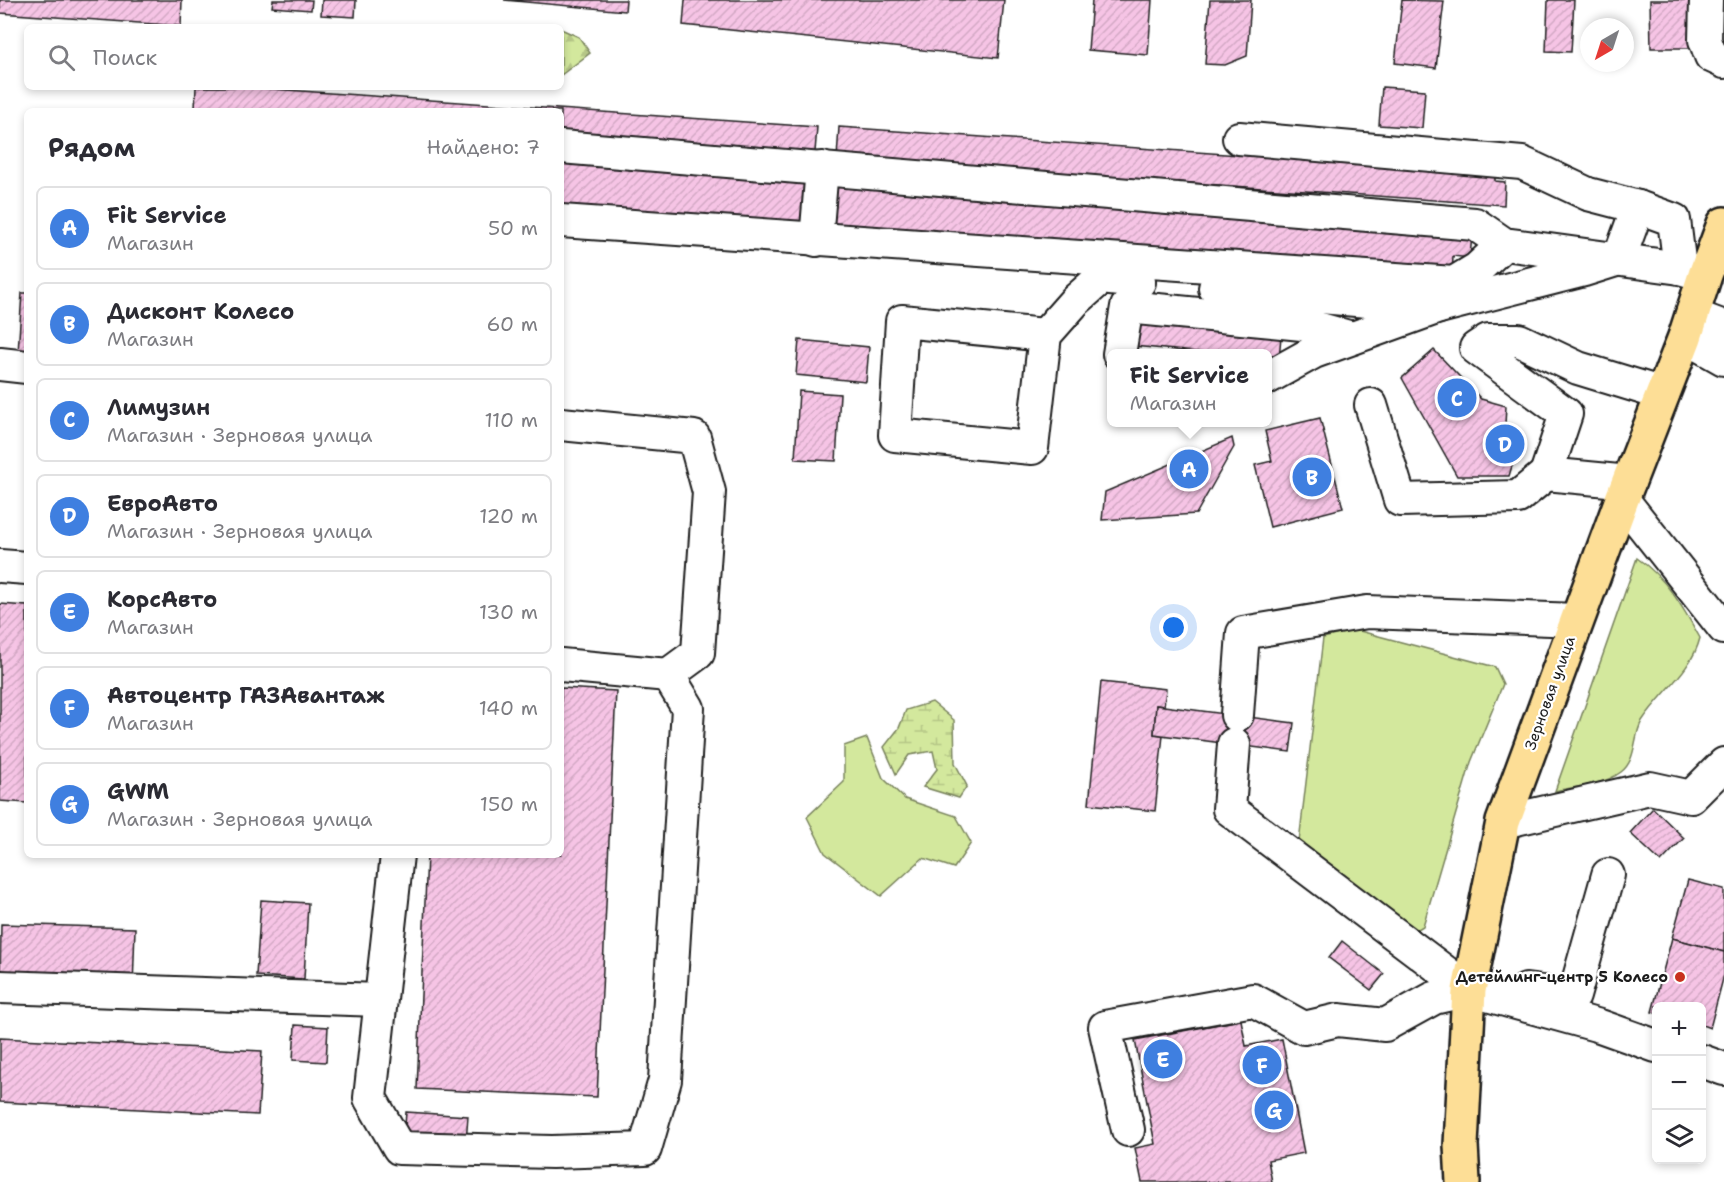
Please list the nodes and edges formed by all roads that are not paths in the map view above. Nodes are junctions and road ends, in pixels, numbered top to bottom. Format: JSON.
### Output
{"nodes":[{"id":1,"x":1706,"y":0,"type":"edge"},
{"id":2,"x":1724,"y":62,"type":"edge"},
{"id":3,"x":1239,"y":138,"type":"dead end"},
{"id":4,"x":564,"y":147,"type":"edge"},
{"id":5,"x":822,"y":168,"type":"junction"},
{"id":6,"x":1638,"y":207,"type":"junction"},
{"id":7,"x":564,"y":221,"type":"edge"},
{"id":8,"x":1724,"y":224,"type":"edge"},
{"id":9,"x":816,"y":240,"type":"junction"},
{"id":10,"x":1504,"y":244,"type":"junction"},
{"id":11,"x":1619,"y":259,"type":"junction"},
{"id":12,"x":1692,"y":271,"type":"junction"},
{"id":13,"x":1439,"y":307,"type":"junction"},
{"id":14,"x":1688,"y":326,"type":"junction"},
{"id":15,"x":1724,"y":327,"type":"edge"},
{"id":16,"x":1045,"y":335,"type":"junction"},
{"id":17,"x":1352,"y":338,"type":"junction"},
{"id":18,"x":1120,"y":349,"type":"edge"},
{"id":19,"x":1724,"y":359,"type":"edge"},
{"id":20,"x":0,"y":364,"type":"edge"},
{"id":21,"x":24,"y":367,"type":"edge"},
{"id":22,"x":1272,"y":375,"type":"edge"},
{"id":23,"x":1663,"y":394,"type":"junction"},
{"id":24,"x":1371,"y":405,"type":"dead end"},
{"id":25,"x":564,"y":424,"type":"edge"},
{"id":26,"x":1546,"y":474,"type":"junction"},
{"id":27,"x":1626,"y":491,"type":"junction"},
{"id":28,"x":0,"y":566,"type":"edge"},
{"id":29,"x":24,"y":568,"type":"edge"},
{"id":30,"x":1577,"y":620,"type":"junction"},
{"id":31,"x":1724,"y":628,"type":"edge"},
{"id":32,"x":564,"y":664,"type":"edge"},
{"id":33,"x":668,"y":675,"type":"junction"},
{"id":34,"x":1724,"y":764,"type":"edge"},
{"id":35,"x":1503,"y":822,"type":"junction"},
{"id":36,"x":397,"y":858,"type":"edge"},
{"id":37,"x":1608,"y":875,"type":"dead end"},
{"id":38,"x":0,"y":987,"type":"edge"},
{"id":39,"x":1469,"y":990,"type":"junction"},
{"id":40,"x":1501,"y":999,"type":"junction"},
{"id":41,"x":380,"y":1000,"type":"junction"},
{"id":42,"x":1652,"y":1045,"type":"edge"},
{"id":43,"x":1706,"y":1063,"type":"edge"},
{"id":44,"x":1724,"y":1069,"type":"edge"},
{"id":45,"x":1128,"y":1130,"type":"dead end"},
{"id":46,"x":1463,"y":1182,"type":"edge"}],
"edges":[{"from":1,"to":2,"type":"lane"},
{"from":3,"to":6,"type":"lane"},
{"from":4,"to":5,"type":"lane"},
{"from":5,"to":9,"type":"lane"},
{"from":5,"to":10,"type":"lane"},
{"from":6,"to":11,"type":"lane"},
{"from":6,"to":12,"type":"lane"},
{"from":7,"to":9,"type":"lane"},
{"from":8,"to":12,"type":"main road","name":"Зерновая улица"},
{"from":9,"to":10,"type":"lane"},
{"from":10,"to":11,"type":"lane"},
{"from":11,"to":12,"type":"lane"},
{"from":11,"to":13,"type":"lane"},
{"from":12,"to":14,"type":"main road","name":"Зерновая улица"},
{"from":13,"to":16,"type":"lane"},
{"from":13,"to":17,"type":"lane"},
{"from":14,"to":15,"type":"lane"},
{"from":14,"to":19,"type":"lane"},
{"from":14,"to":23,"type":"main road","name":"Зерновая улица"},
{"from":16,"to":16,"type":"lane"},
{"from":17,"to":18,"type":"lane"},
{"from":17,"to":22,"type":"lane"},
{"from":20,"to":21,"type":"lane"},
{"from":23,"to":26,"type":"lane"},
{"from":23,"to":27,"type":"main road","name":"Зерновая улица"},
{"from":24,"to":26,"type":"lane"},
{"from":25,"to":33,"type":"lane"},
{"from":26,"to":27,"type":"lane"},
{"from":27,"to":30,"type":"main road","name":"Зерновая улица"},
{"from":27,"to":31,"type":"lane"},
{"from":28,"to":29,"type":"lane"},
{"from":30,"to":35,"type":"main road","name":"Зерновая улица"},
{"from":30,"to":39,"type":"lane"},
{"from":32,"to":33,"type":"lane"},
{"from":33,"to":41,"type":"lane"},
{"from":34,"to":35,"type":"lane"},
{"from":35,"to":39,"type":"main road","name":"Зерновая улица"},
{"from":36,"to":41,"type":"lane"},
{"from":37,"to":40,"type":"lane"},
{"from":38,"to":41,"type":"lane"},
{"from":39,"to":40,"type":"lane"},
{"from":39,"to":45,"type":"lane"},
{"from":39,"to":46,"type":"main road","name":"Зерновая улица"},
{"from":40,"to":42,"type":"lane"},
{"from":43,"to":44,"type":"lane"}]}
